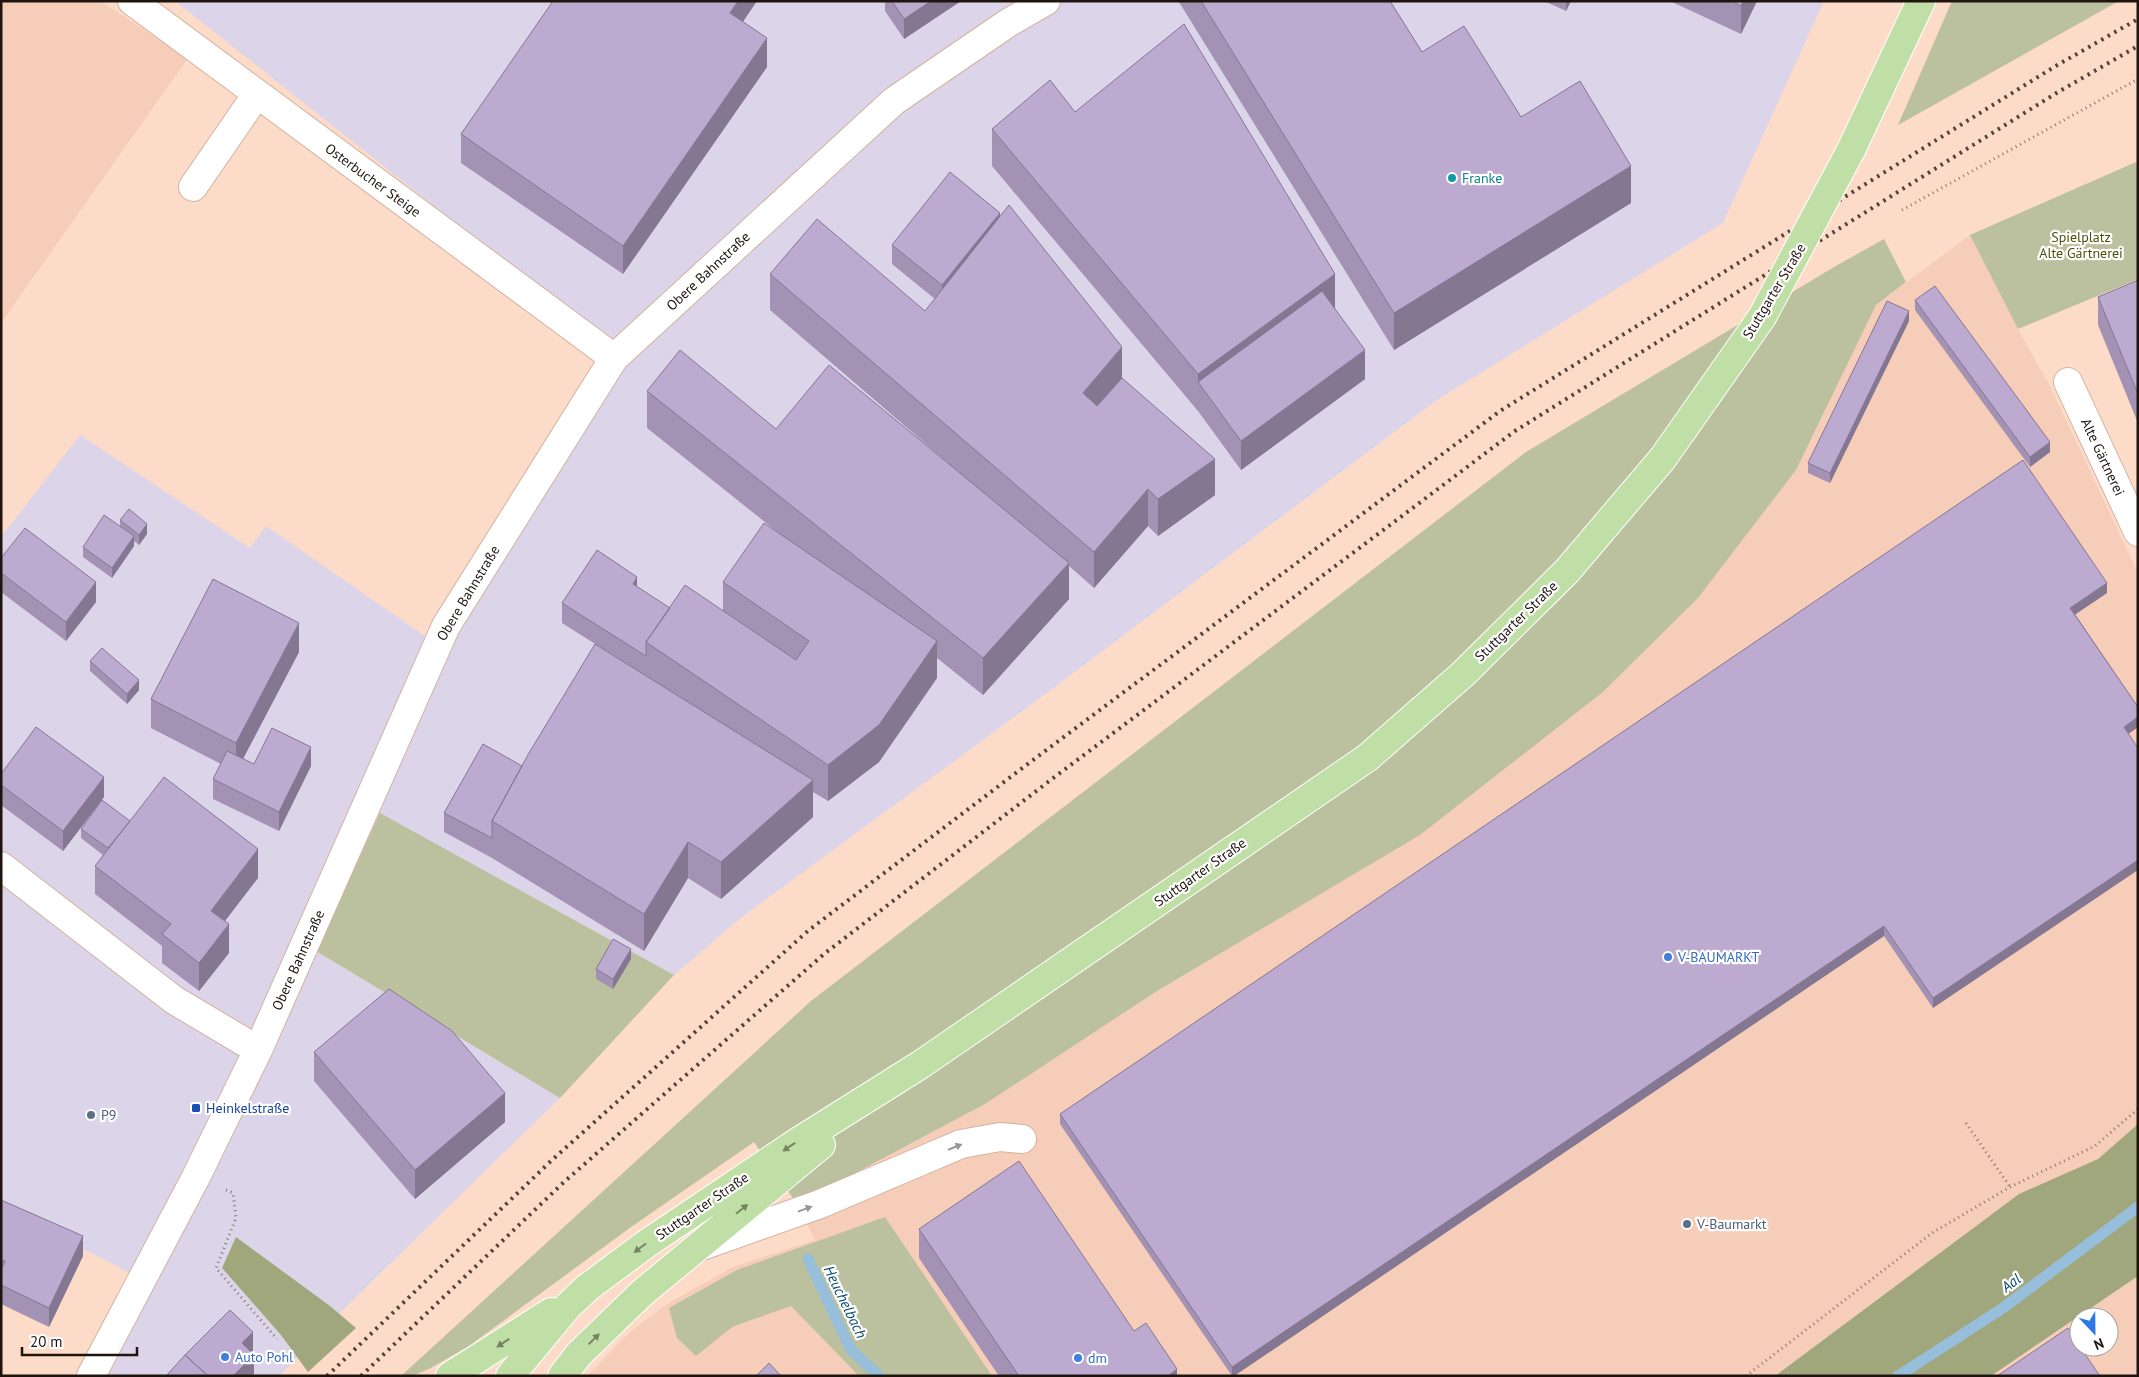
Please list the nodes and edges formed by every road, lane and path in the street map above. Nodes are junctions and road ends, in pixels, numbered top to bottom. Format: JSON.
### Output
{"nodes":[{"id":1,"x":132,"y":1,"type":"edge"},
{"id":2,"x":1046,"y":1,"type":"edge"},
{"id":3,"x":1921,"y":1,"type":"edge"},
{"id":4,"x":2138,"y":79,"type":"edge"},
{"id":5,"x":257,"y":94,"type":"junction"},
{"id":6,"x":193,"y":187,"type":"dead end"},
{"id":7,"x":1902,"y":210,"type":"dead end"},
{"id":8,"x":614,"y":358,"type":"junction"},
{"id":9,"x":2068,"y":382,"type":"dead end"},
{"id":10,"x":2138,"y":532,"type":"edge"},
{"id":11,"x":1,"y":866,"type":"edge"},
{"id":12,"x":258,"y":1050,"type":"junction"},
{"id":13,"x":920,"y":1065,"type":"junction"},
{"id":14,"x":2138,"y":1109,"type":"edge"},
{"id":15,"x":1966,"y":1123,"type":"dead end"},
{"id":16,"x":1022,"y":1139,"type":"dead end"},
{"id":17,"x":196,"y":1177,"type":"junction"},
{"id":18,"x":2010,"y":1187,"type":"junction"},
{"id":19,"x":693,"y":1249,"type":"junction"},
{"id":20,"x":587,"y":1288,"type":"junction"},
{"id":21,"x":277,"y":1339,"type":"dead end"},
{"id":22,"x":91,"y":1376,"type":"edge"},
{"id":23,"x":450,"y":1376,"type":"edge"},
{"id":24,"x":510,"y":1376,"type":"edge"},
{"id":25,"x":562,"y":1376,"type":"edge"},
{"id":26,"x":1746,"y":1376,"type":"edge"}],
"edges":[{"from":1,"to":5,"type":"street","name":"Osterbucher Steige"},
{"from":2,"to":8,"type":"street","name":"Obere Bahnstraße"},
{"from":3,"to":13,"type":"main road","name":"Stuttgarter Straße","bridge":true},
{"from":4,"to":7,"type":"path"},
{"from":5,"to":6,"type":"street"},
{"from":5,"to":8,"type":"street","name":"Osterbucher Steige"},
{"from":8,"to":12,"type":"street","name":"Obere Bahnstraße"},
{"from":9,"to":10,"type":"street","name":"Alte Gärtnerei"},
{"from":11,"to":12,"type":"street"},
{"from":12,"to":17,"type":"street","name":"Obere Bahnstraße"},
{"from":19,"to":13,"type":"main road","name":"Stuttgarter Straße","one_way":true},
{"from":13,"to":20,"type":"main road","name":"Stuttgarter Straße","one_way":true},
{"from":14,"to":18,"type":"path"},
{"from":15,"to":18,"type":"path"},
{"from":19,"to":16,"type":"street","one_way":true},
{"from":17,"to":21,"type":"path"},
{"from":17,"to":22,"type":"street","name":"Obere Bahnstraße"},
{"from":18,"to":26,"type":"path"},
{"from":25,"to":19,"type":"main road","name":"Stuttgarter Straße","one_way":true},
{"from":20,"to":23,"type":"main road","one_way":true},
{"from":20,"to":24,"type":"main road","name":"Stuttgarter Straße"}]}
